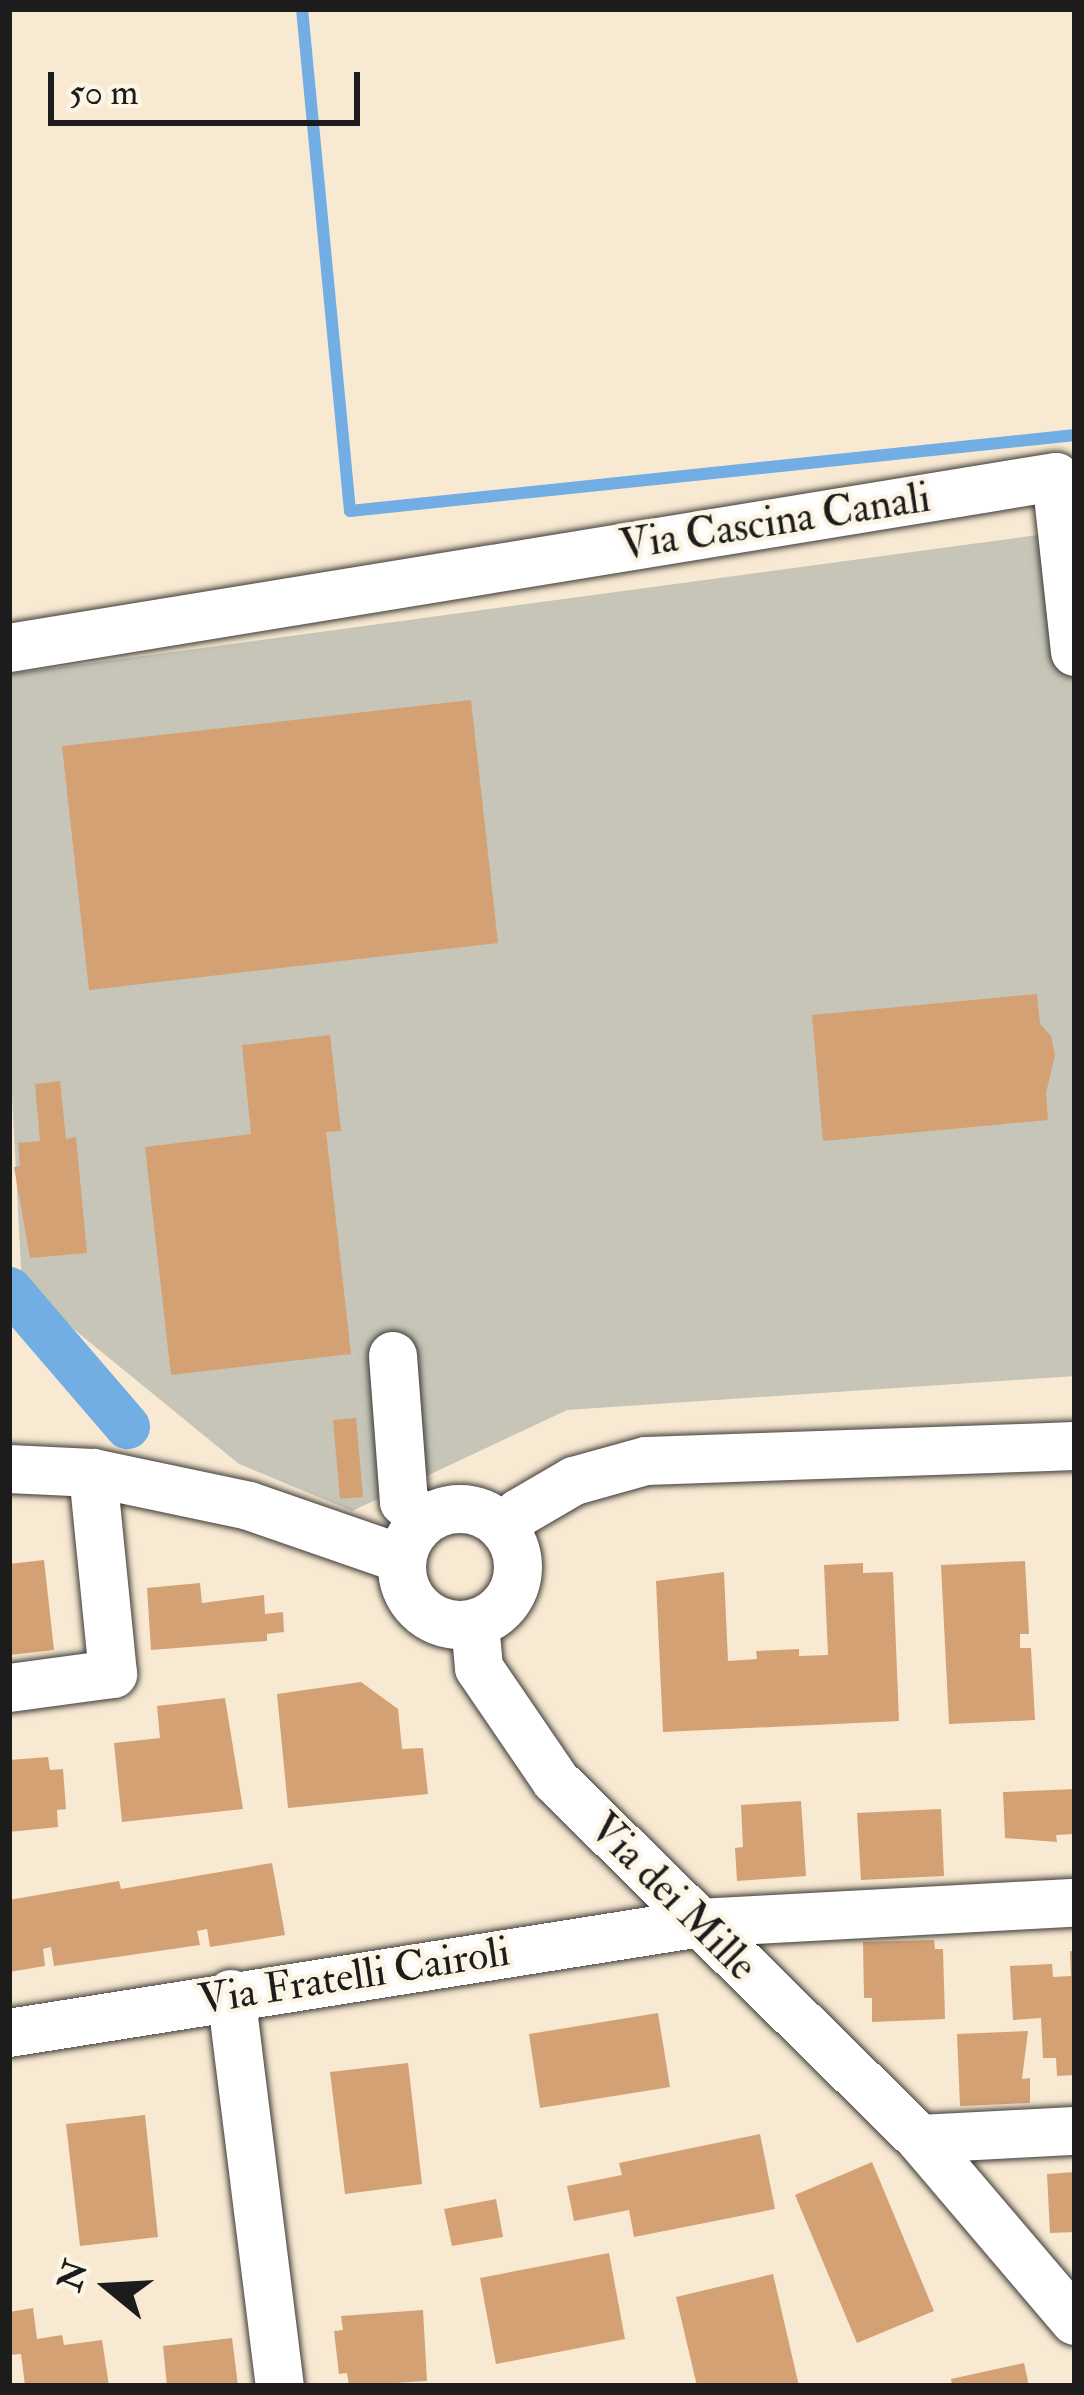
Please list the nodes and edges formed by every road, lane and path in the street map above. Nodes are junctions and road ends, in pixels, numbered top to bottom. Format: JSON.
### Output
{"nodes":[{"id":1,"x":1065,"y":476,"type":"edge"},
{"id":2,"x":9,"y":648,"type":"edge"},
{"id":3,"x":1075,"y":652,"type":"edge"},
{"id":4,"x":393,"y":1356,"type":"dead end"},
{"id":5,"x":1075,"y":1445,"type":"edge"},
{"id":6,"x":9,"y":1469,"type":"edge"},
{"id":7,"x":93,"y":1473,"type":"junction"},
{"id":8,"x":505,"y":1529,"type":"junction"},
{"id":9,"x":413,"y":1540,"type":"junction"},
{"id":10,"x":475,"y":1624,"type":"junction"},
{"id":11,"x":9,"y":1688,"type":"edge"},
{"id":12,"x":1075,"y":1903,"type":"edge"},
{"id":13,"x":700,"y":1923,"type":"junction"},
{"id":14,"x":231,"y":1994,"type":"junction"},
{"id":15,"x":9,"y":2033,"type":"edge"},
{"id":16,"x":1075,"y":2131,"type":"edge"},
{"id":17,"x":920,"y":2139,"type":"junction"},
{"id":18,"x":1075,"y":2321,"type":"edge"},
{"id":19,"x":280,"y":2386,"type":"edge"}],
"edges":[{"from":1,"to":2,"type":"street","name":"Via Cascina Canali"},
{"from":1,"to":3,"type":"street","name":"Via Cascina Canali"},
{"from":4,"to":9,"type":"street"},
{"from":5,"to":8,"type":"street"},
{"from":6,"to":7,"type":"street"},
{"from":7,"to":9,"type":"street"},
{"from":7,"to":11,"type":"street"},
{"from":8,"to":9,"type":"street"},
{"from":8,"to":10,"type":"street"},
{"from":9,"to":10,"type":"street"},
{"from":10,"to":13,"type":"street","name":"Via dei Mille"},
{"from":12,"to":13,"type":"street","name":"Via Fratelli Cairoli"},
{"from":13,"to":14,"type":"street","name":"Via Fratelli Cairoli"},
{"from":13,"to":17,"type":"street","name":"Via dei Mille"},
{"from":14,"to":15,"type":"street","name":"Via Fratelli Cairoli"},
{"from":14,"to":19,"type":"street"},
{"from":16,"to":17,"type":"street"},
{"from":17,"to":18,"type":"street","name":"Via dei Mille"}]}
